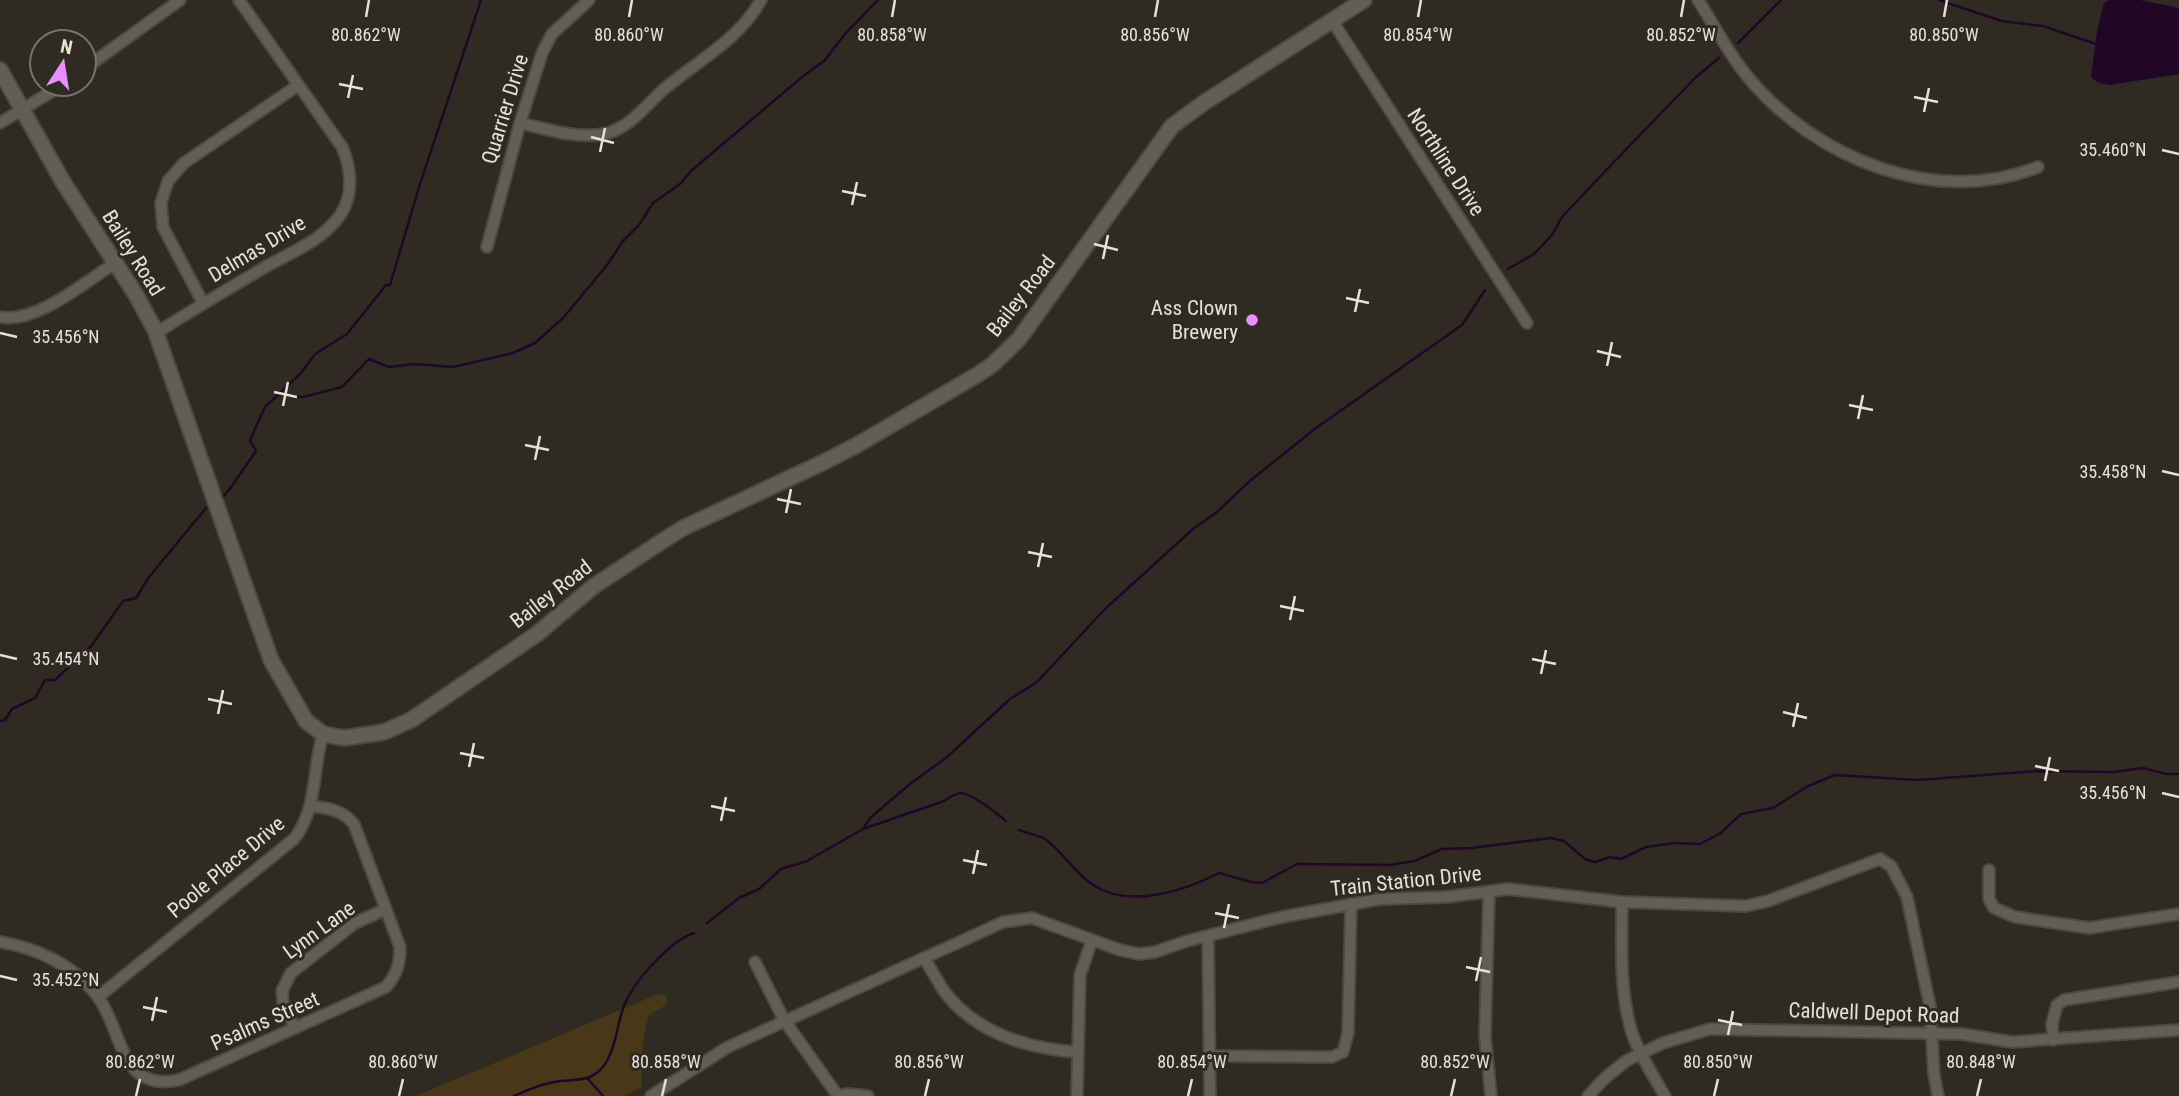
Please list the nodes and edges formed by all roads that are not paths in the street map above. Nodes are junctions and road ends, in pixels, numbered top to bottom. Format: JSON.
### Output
{"nodes":[{"id":1,"x":180,"y":0,"type":"edge"},
{"id":2,"x":239,"y":0,"type":"edge"},
{"id":3,"x":589,"y":0,"type":"edge"},
{"id":4,"x":761,"y":0,"type":"edge"},
{"id":5,"x":1364,"y":0,"type":"edge"},
{"id":6,"x":1698,"y":0,"type":"edge"},
{"id":7,"x":1333,"y":22,"type":"junction"},
{"id":8,"x":98,"y":59,"type":"edge"},
{"id":9,"x":0,"y":70,"type":"edge"},
{"id":10,"x":297,"y":86,"type":"junction"},
{"id":11,"x":42,"y":98,"type":"edge"},
{"id":12,"x":22,"y":111,"type":"junction"},
{"id":13,"x":0,"y":123,"type":"edge"},
{"id":14,"x":520,"y":123,"type":"junction"},
{"id":15,"x":2038,"y":167,"type":"dead end"},
{"id":16,"x":487,"y":247,"type":"dead end"},
{"id":17,"x":115,"y":262,"type":"junction"},
{"id":18,"x":203,"y":303,"type":"junction"},
{"id":19,"x":0,"y":317,"type":"edge"},
{"id":20,"x":1527,"y":323,"type":"dead end"},
{"id":21,"x":156,"y":333,"type":"junction"},
{"id":22,"x":323,"y":734,"type":"junction"},
{"id":23,"x":311,"y":806,"type":"junction"},
{"id":24,"x":1989,"y":870,"type":"dead end"},
{"id":25,"x":1489,"y":892,"type":"junction"},
{"id":26,"x":1622,"y":902,"type":"junction"},
{"id":27,"x":1350,"y":904,"type":"junction"},
{"id":28,"x":386,"y":909,"type":"junction"},
{"id":29,"x":2179,"y":914,"type":"edge"},
{"id":30,"x":1208,"y":936,"type":"junction"},
{"id":31,"x":1092,"y":940,"type":"junction"},
{"id":32,"x":0,"y":942,"type":"edge"},
{"id":33,"x":924,"y":958,"type":"junction"},
{"id":34,"x":755,"y":962,"type":"dead end"},
{"id":35,"x":2179,"y":982,"type":"edge"},
{"id":36,"x":98,"y":997,"type":"junction"},
{"id":37,"x":784,"y":1020,"type":"junction"},
{"id":38,"x":295,"y":1028,"type":"junction"},
{"id":39,"x":2179,"y":1030,"type":"edge"},
{"id":40,"x":1933,"y":1033,"type":"junction"},
{"id":41,"x":2053,"y":1040,"type":"junction"},
{"id":42,"x":1078,"y":1052,"type":"junction"},
{"id":43,"x":1641,"y":1054,"type":"junction"},
{"id":44,"x":1211,"y":1056,"type":"junction"},
{"id":45,"x":650,"y":1096,"type":"edge"},
{"id":46,"x":838,"y":1096,"type":"edge"},
{"id":47,"x":868,"y":1096,"type":"edge"},
{"id":48,"x":1077,"y":1096,"type":"edge"},
{"id":49,"x":1210,"y":1096,"type":"edge"},
{"id":50,"x":1491,"y":1096,"type":"edge"},
{"id":51,"x":1588,"y":1096,"type":"edge"},
{"id":52,"x":1665,"y":1096,"type":"edge"},
{"id":53,"x":1938,"y":1096,"type":"edge"}],
"edges":[{"from":1,"to":8,"type":"street"},
{"from":2,"to":10,"type":"street","name":"Delmas Drive"},
{"from":3,"to":14,"type":"street","name":"Quarrier Drive"},
{"from":4,"to":14,"type":"street"},
{"from":5,"to":7,"type":"street","name":"Bailey Road"},
{"from":6,"to":15,"type":"street"},
{"from":7,"to":20,"type":"street","name":"Northline Drive"},
{"from":7,"to":22,"type":"street","name":"Bailey Road"},
{"from":9,"to":12,"type":"street","name":"Bailey Road"},
{"from":10,"to":18,"type":"street"},
{"from":10,"to":18,"type":"street","name":"Delmas Drive"},
{"from":11,"to":12,"type":"street"},
{"from":12,"to":13,"type":"street"},
{"from":12,"to":17,"type":"street","name":"Bailey Road"},
{"from":14,"to":16,"type":"street","name":"Quarrier Drive"},
{"from":17,"to":19,"type":"street"},
{"from":17,"to":21,"type":"street","name":"Bailey Road"},
{"from":18,"to":21,"type":"street","name":"Delmas Drive"},
{"from":21,"to":22,"type":"street","name":"Bailey Road"},
{"from":22,"to":23,"type":"street","name":"Poole Place Drive"},
{"from":23,"to":28,"type":"street","name":"Psalms Street"},
{"from":23,"to":36,"type":"street","name":"Poole Place Drive"},
{"from":24,"to":29,"type":"street"},
{"from":25,"to":26,"type":"street","name":"Train Station Drive"},
{"from":25,"to":27,"type":"street","name":"Train Station Drive"},
{"from":25,"to":50,"type":"street"},
{"from":26,"to":40,"type":"street","name":"Train Station Drive"},
{"from":26,"to":43,"type":"street"},
{"from":27,"to":30,"type":"street","name":"Train Station Drive"},
{"from":27,"to":44,"type":"street"},
{"from":28,"to":38,"type":"street","name":"Lynn Lane"},
{"from":28,"to":38,"type":"street","name":"Psalms Street"},
{"from":30,"to":31,"type":"street","name":"Train Station Drive"},
{"from":30,"to":44,"type":"street"},
{"from":31,"to":33,"type":"street","name":"Train Station Drive"},
{"from":31,"to":42,"type":"street"},
{"from":32,"to":36,"type":"street","name":"Psalms Street"},
{"from":33,"to":37,"type":"street","name":"Train Station Drive"},
{"from":33,"to":42,"type":"street"},
{"from":34,"to":37,"type":"street"},
{"from":35,"to":41,"type":"street"},
{"from":36,"to":38,"type":"street","name":"Psalms Street"},
{"from":37,"to":45,"type":"street","name":"Train Station Drive"},
{"from":37,"to":46,"type":"street"},
{"from":39,"to":41,"type":"street","name":"Caldwell Depot Road"},
{"from":40,"to":41,"type":"street","name":"Caldwell Depot Road"},
{"from":40,"to":43,"type":"street","name":"Caldwell Depot Road"},
{"from":40,"to":53,"type":"street"},
{"from":42,"to":48,"type":"street"},
{"from":43,"to":51,"type":"street","name":"Caldwell Depot Road"},
{"from":43,"to":52,"type":"street"},
{"from":44,"to":49,"type":"street"},
{"from":46,"to":47,"type":"street"}]}
